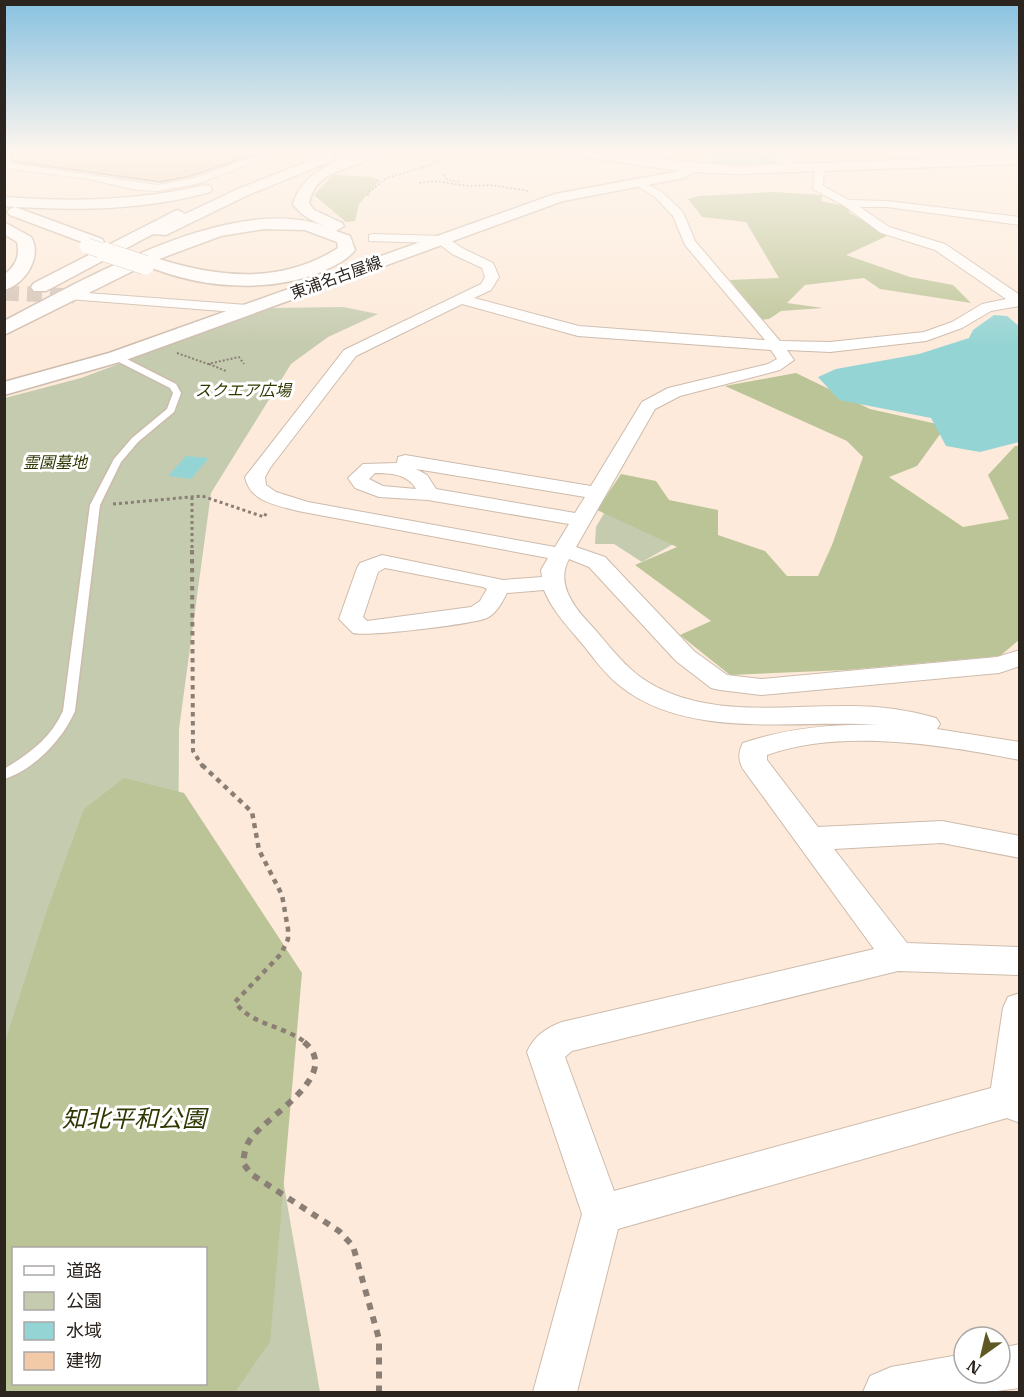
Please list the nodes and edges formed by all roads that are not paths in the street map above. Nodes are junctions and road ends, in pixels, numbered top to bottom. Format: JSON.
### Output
{"nodes":[{"id":1,"x":4,"y":216,"type":"edge"},
{"id":2,"x":24,"y":216,"type":"edge"},
{"id":3,"x":176,"y":216,"type":"edge"},
{"id":4,"x":193,"y":216,"type":"edge"},
{"id":5,"x":316,"y":216,"type":"edge"},
{"id":6,"x":506,"y":216,"type":"edge"},
{"id":7,"x":679,"y":216,"type":"edge"},
{"id":8,"x":866,"y":216,"type":"edge"},
{"id":9,"x":982,"y":216,"type":"edge"},
{"id":10,"x":1020,"y":221,"type":"edge"},
{"id":11,"x":4,"y":227,"type":"edge"},
{"id":12,"x":373,"y":238,"type":"dead end"},
{"id":13,"x":441,"y":239,"type":"junction"},
{"id":14,"x":92,"y":244,"type":"junction"},
{"id":15,"x":148,"y":264,"type":"junction"},
{"id":16,"x":4,"y":285,"type":"edge"},
{"id":17,"x":24,"y":295,"type":"dead end"},
{"id":18,"x":74,"y":296,"type":"tunnel mouth"},
{"id":19,"x":459,"y":299,"type":"junction"},
{"id":20,"x":1019,"y":301,"type":"edge"},
{"id":21,"x":247,"y":309,"type":"junction"},
{"id":22,"x":4,"y":316,"type":"edge"},
{"id":23,"x":4,"y":329,"type":"edge"},
{"id":24,"x":776,"y":346,"type":"junction"},
{"id":25,"x":116,"y":357,"type":"junction"},
{"id":26,"x":4,"y":389,"type":"edge"},
{"id":27,"x":405,"y":461,"type":"dead end"},
{"id":28,"x":596,"y":493,"type":"junction"},
{"id":29,"x":428,"y":494,"type":"dead end"},
{"id":30,"x":580,"y":520,"type":"junction"},
{"id":31,"x":563,"y":552,"type":"junction"},
{"id":32,"x":552,"y":584,"type":"junction"},
{"id":33,"x":500,"y":587,"type":"junction"},
{"id":34,"x":1020,"y":658,"type":"edge"},
{"id":35,"x":945,"y":737,"type":"junction"},
{"id":36,"x":1020,"y":750,"type":"edge"},
{"id":37,"x":4,"y":775,"type":"edge"},
{"id":38,"x":812,"y":839,"type":"junction"},
{"id":39,"x":1020,"y":847,"type":"edge"},
{"id":40,"x":898,"y":957,"type":"junction"},
{"id":41,"x":1020,"y":961,"type":"edge"},
{"id":42,"x":1020,"y":1008,"type":"edge"},
{"id":43,"x":1013,"y":1104,"type":"edge"},
{"id":44,"x":602,"y":1214,"type":"junction"},
{"id":45,"x":952,"y":1378,"type":"edge"},
{"id":46,"x":555,"y":1392,"type":"edge"},
{"id":47,"x":886,"y":1392,"type":"edge"}],
"edges":[{"from":1,"to":14,"type":"main road"},
{"from":2,"to":14,"type":"main road"},
{"from":3,"to":17,"type":"main road"},
{"from":4,"to":22,"type":"main road"},
{"from":5,"to":15,"type":"main road"},
{"from":6,"to":13,"type":"main road","name":"東浦名古屋線"},
{"from":7,"to":24,"type":"street"},
{"from":8,"to":20,"type":"street"},
{"from":9,"to":10,"type":"street"},
{"from":11,"to":16,"type":"main road"},
{"from":12,"to":13,"type":"street"},
{"from":13,"to":19,"type":"street"},
{"from":13,"to":21,"type":"main road","name":"東浦名古屋線"},
{"from":14,"to":15,"type":"main road","bridge":true},
{"from":15,"to":23,"type":"main road"},
{"from":18,"to":21,"type":"street"},
{"from":19,"to":24,"type":"street"},
{"from":19,"to":31,"type":"street"},
{"from":20,"to":24,"type":"street"},
{"from":21,"to":25,"type":"main road","name":"東浦名古屋線"},
{"from":24,"to":28,"type":"street"},
{"from":25,"to":26,"type":"main road","name":"東浦名古屋線"},
{"from":25,"to":37,"type":"lane"},
{"from":27,"to":28,"type":"street"},
{"from":28,"to":30,"type":"street"},
{"from":29,"to":30,"type":"street"},
{"from":30,"to":31,"type":"street"},
{"from":31,"to":32,"type":"street"},
{"from":31,"to":34,"type":"street"},
{"from":32,"to":33,"type":"street"},
{"from":32,"to":35,"type":"street"},
{"from":33,"to":33,"type":"street"},
{"from":35,"to":36,"type":"street"},
{"from":35,"to":38,"type":"street"},
{"from":38,"to":39,"type":"street"},
{"from":38,"to":40,"type":"street"},
{"from":40,"to":41,"type":"street"},
{"from":40,"to":44,"type":"street"},
{"from":42,"to":43,"type":"street"},
{"from":43,"to":44,"type":"street"},
{"from":44,"to":46,"type":"street"},
{"from":45,"to":47,"type":"street"}]}
